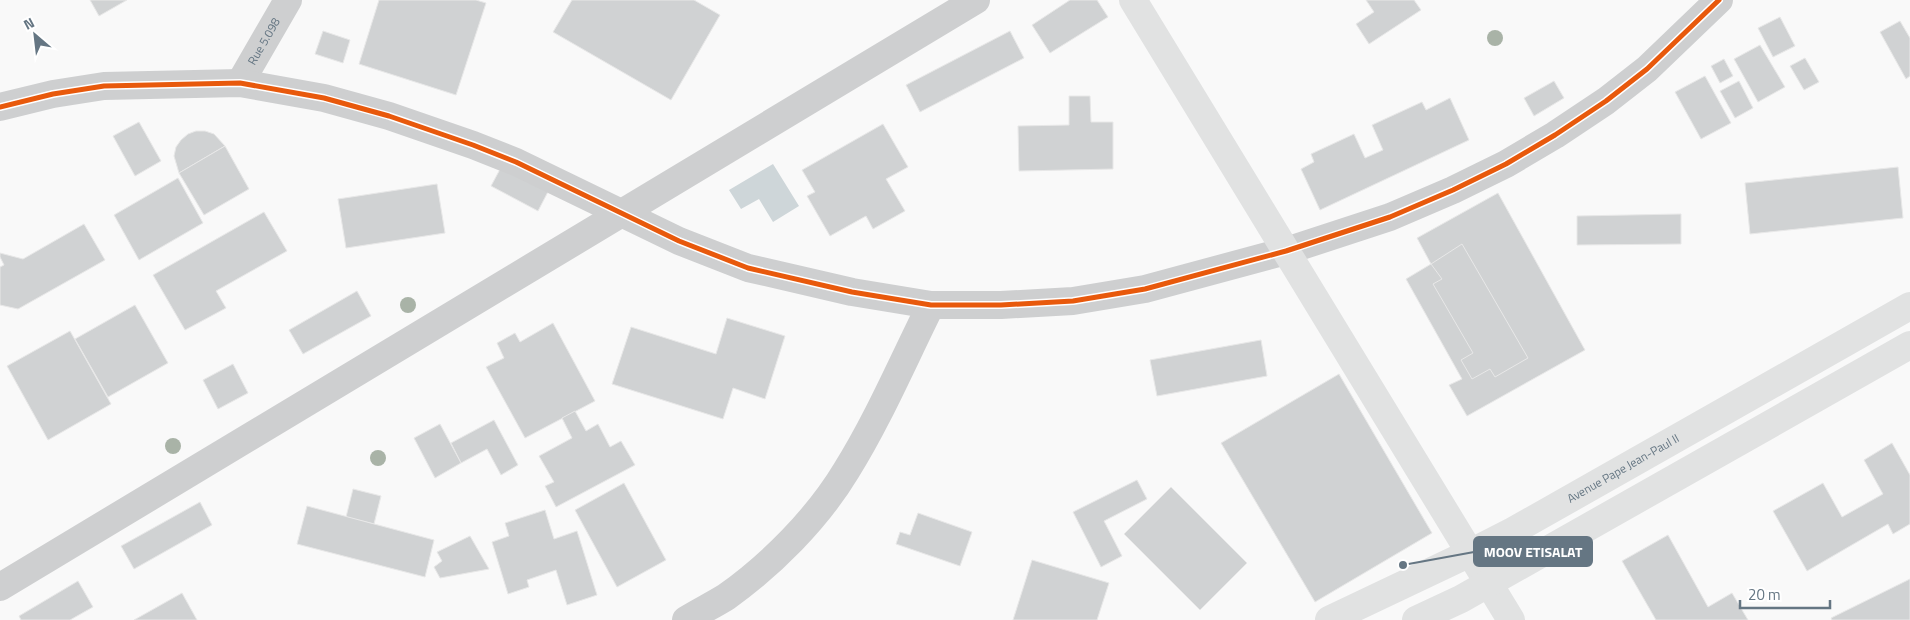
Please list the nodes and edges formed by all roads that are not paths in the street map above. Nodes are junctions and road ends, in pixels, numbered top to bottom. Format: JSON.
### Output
{"nodes":[{"id":1,"x":288,"y":0,"type":"edge"},
{"id":2,"x":976,"y":0,"type":"edge"},
{"id":3,"x":1133,"y":0,"type":"edge"},
{"id":4,"x":1719,"y":0,"type":"edge"},
{"id":5,"x":240,"y":83,"type":"junction"},
{"id":6,"x":0,"y":107,"type":"edge"},
{"id":7,"x":620,"y":213,"type":"junction"},
{"id":8,"x":1286,"y":251,"type":"junction"},
{"id":9,"x":931,"y":305,"type":"junction"},
{"id":10,"x":1910,"y":306,"type":"edge"},
{"id":11,"x":1910,"y":345,"type":"edge"},
{"id":12,"x":1470,"y":553,"type":"junction"},
{"id":13,"x":1488,"y":584,"type":"junction"},
{"id":14,"x":0,"y":587,"type":"edge"},
{"id":15,"x":686,"y":620,"type":"edge"},
{"id":16,"x":1329,"y":620,"type":"edge"},
{"id":17,"x":1416,"y":620,"type":"edge"},
{"id":18,"x":1511,"y":620,"type":"edge"}],
"edges":[{"from":1,"to":5,"type":"street","name":"Rue 5.098"},
{"from":2,"to":7,"type":"street"},
{"from":3,"to":8,"type":"main road"},
{"from":4,"to":8,"type":"street"},
{"from":5,"to":6,"type":"street"},
{"from":5,"to":7,"type":"street"},
{"from":7,"to":9,"type":"street"},
{"from":7,"to":14,"type":"street"},
{"from":8,"to":9,"type":"street"},
{"from":8,"to":12,"type":"main road"},
{"from":9,"to":15,"type":"street"},
{"from":10,"to":12,"type":"main road","name":"Avenue Pape Jean-Paul II"},
{"from":11,"to":13,"type":"main road"},
{"from":12,"to":13,"type":"main road"},
{"from":12,"to":16,"type":"main road","name":"Avenue Pape Jean-Paul II"},
{"from":13,"to":17,"type":"main road"},
{"from":13,"to":18,"type":"main road"}]}
